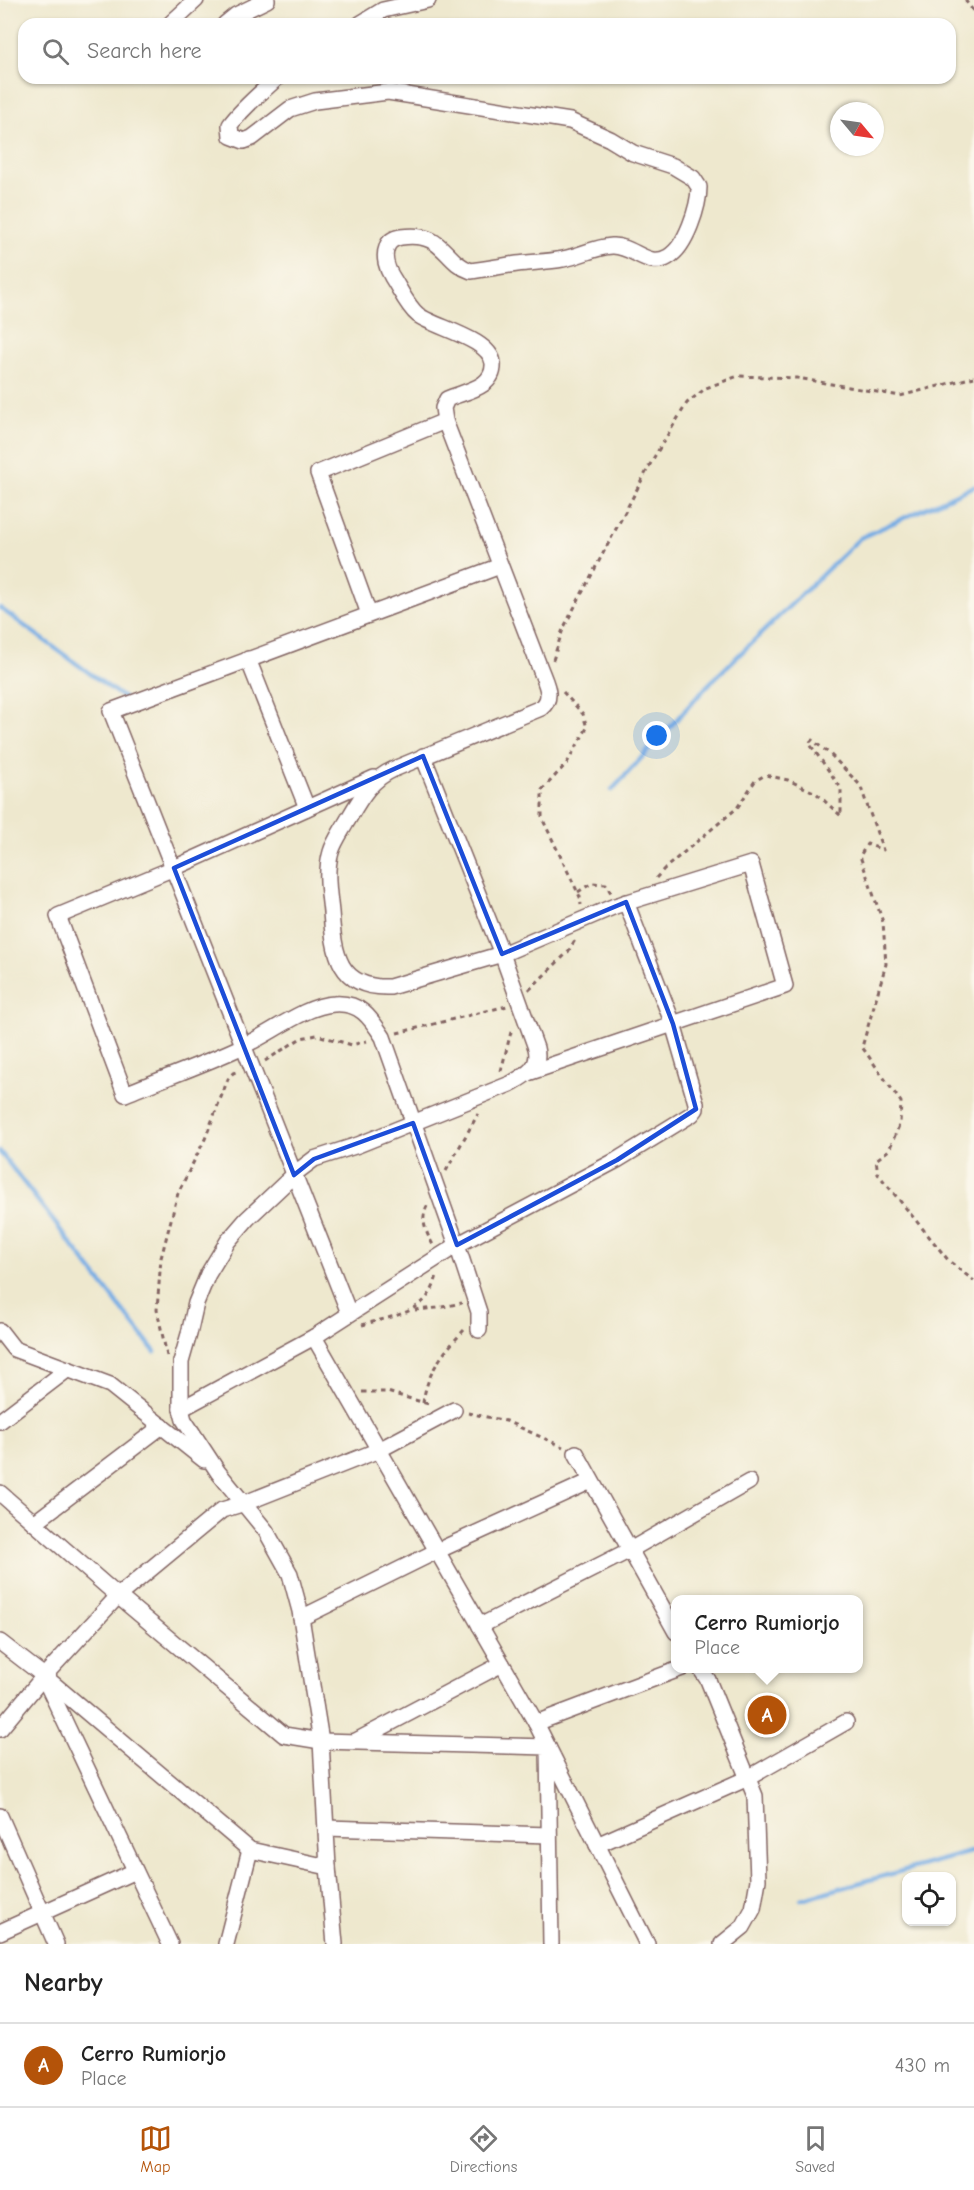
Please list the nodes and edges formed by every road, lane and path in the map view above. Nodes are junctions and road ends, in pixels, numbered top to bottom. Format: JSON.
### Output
{"nodes":[{"id":1,"x":196,"y":0,"type":"edge"},
{"id":2,"x":267,"y":0,"type":"edge"},
{"id":3,"x":428,"y":0,"type":"edge"},
{"id":4,"x":965,"y":0,"type":"edge"},
{"id":5,"x":974,"y":12,"type":"edge"},
{"id":6,"x":176,"y":18,"type":"edge"},
{"id":7,"x":232,"y":18,"type":"edge"},
{"id":8,"x":370,"y":18,"type":"edge"},
{"id":9,"x":270,"y":84,"type":"edge"},
{"id":10,"x":974,"y":377,"type":"edge"},
{"id":11,"x":445,"y":421,"type":"junction"},
{"id":12,"x":500,"y":566,"type":"junction"},
{"id":13,"x":369,"y":614,"type":"junction"},
{"id":14,"x":248,"y":659,"type":"junction"},
{"id":15,"x":551,"y":668,"type":"dead end"},
{"id":16,"x":556,"y":687,"type":"dead end"},
{"id":17,"x":423,"y":756,"type":"junction"},
{"id":18,"x":385,"y":773,"type":"junction"},
{"id":19,"x":307,"y":808,"type":"junction"},
{"id":20,"x":174,"y":868,"type":"junction"},
{"id":21,"x":577,"y":892,"type":"junction"},
{"id":22,"x":649,"y":897,"type":"junction"},
{"id":23,"x":620,"y":904,"type":"junction"},
{"id":24,"x":582,"y":921,"type":"junction"},
{"id":25,"x":502,"y":954,"type":"junction"},
{"id":26,"x":520,"y":1003,"type":"junction"},
{"id":27,"x":673,"y":1024,"type":"junction"},
{"id":28,"x":244,"y":1046,"type":"junction"},
{"id":29,"x":531,"y":1072,"type":"junction"},
{"id":30,"x":490,"y":1092,"type":"junction"},
{"id":31,"x":413,"y":1123,"type":"junction"},
{"id":32,"x":294,"y":1175,"type":"junction"},
{"id":33,"x":436,"y":1189,"type":"junction"},
{"id":34,"x":456,"y":1245,"type":"junction"},
{"id":35,"x":438,"y":1256,"type":"junction"},
{"id":36,"x":974,"y":1281,"type":"edge"},
{"id":37,"x":477,"y":1309,"type":"junction"},
{"id":38,"x":409,"y":1311,"type":"junction"},
{"id":39,"x":351,"y":1320,"type":"junction"},
{"id":40,"x":480,"y":1330,"type":"dead end"},
{"id":41,"x":0,"y":1331,"type":"edge"},
{"id":42,"x":314,"y":1337,"type":"junction"},
{"id":43,"x":68,"y":1369,"type":"junction"},
{"id":44,"x":358,"y":1392,"type":"dead end"},
{"id":45,"x":423,"y":1402,"type":"junction"},
{"id":46,"x":181,"y":1409,"type":"junction"},
{"id":47,"x":454,"y":1410,"type":"junction"},
{"id":48,"x":0,"y":1421,"type":"edge"},
{"id":49,"x":162,"y":1426,"type":"junction"},
{"id":50,"x":379,"y":1450,"type":"junction"},
{"id":51,"x":576,"y":1454,"type":"joint"},
{"id":52,"x":218,"y":1472,"type":"junction"},
{"id":53,"x":591,"y":1480,"type":"junction"},
{"id":54,"x":749,"y":1482,"type":"dead end"},
{"id":55,"x":0,"y":1493,"type":"edge"},
{"id":56,"x":245,"y":1503,"type":"junction"},
{"id":57,"x":34,"y":1523,"type":"junction"},
{"id":58,"x":630,"y":1550,"type":"junction"},
{"id":59,"x":437,"y":1551,"type":"junction"},
{"id":60,"x":118,"y":1596,"type":"junction"},
{"id":61,"x":302,"y":1618,"type":"junction"},
{"id":62,"x":671,"y":1625,"type":"edge"},
{"id":63,"x":480,"y":1626,"type":"junction"},
{"id":64,"x":0,"y":1642,"type":"edge"},
{"id":65,"x":502,"y":1664,"type":"junction"},
{"id":66,"x":671,"y":1672,"type":"edge"},
{"id":67,"x":703,"y":1673,"type":"edge"},
{"id":68,"x":44,"y":1676,"type":"junction"},
{"id":69,"x":846,"y":1722,"type":"dead end"},
{"id":70,"x":536,"y":1723,"type":"junction"},
{"id":71,"x":0,"y":1730,"type":"edge"},
{"id":72,"x":321,"y":1741,"type":"junction"},
{"id":73,"x":354,"y":1742,"type":"junction"},
{"id":74,"x":548,"y":1747,"type":"junction"},
{"id":75,"x":748,"y":1778,"type":"junction"},
{"id":76,"x":0,"y":1816,"type":"edge"},
{"id":77,"x":326,"y":1828,"type":"junction"},
{"id":78,"x":549,"y":1835,"type":"junction"},
{"id":79,"x":597,"y":1845,"type":"junction"},
{"id":80,"x":250,"y":1850,"type":"junction"},
{"id":81,"x":328,"y":1867,"type":"junction"},
{"id":82,"x":135,"y":1871,"type":"junction"},
{"id":83,"x":42,"y":1913,"type":"junction"},
{"id":84,"x":0,"y":1932,"type":"edge"},
{"id":85,"x":56,"y":1944,"type":"edge"},
{"id":86,"x":170,"y":1944,"type":"edge"},
{"id":87,"x":226,"y":1944,"type":"edge"},
{"id":88,"x":335,"y":1944,"type":"edge"},
{"id":89,"x":551,"y":1944,"type":"edge"},
{"id":90,"x":647,"y":1944,"type":"edge"},
{"id":91,"x":722,"y":1944,"type":"edge"}],
"edges":[{"from":1,"to":6,"type":"street"},
{"from":2,"to":7,"type":"street"},
{"from":3,"to":8,"type":"street"},
{"from":4,"to":5,"type":"path"},
{"from":9,"to":11,"type":"street"},
{"from":10,"to":15,"type":"path"},
{"from":11,"to":12,"type":"street"},
{"from":11,"to":13,"type":"street"},
{"from":12,"to":13,"type":"street"},
{"from":12,"to":17,"type":"street"},
{"from":13,"to":14,"type":"street"},
{"from":14,"to":19,"type":"street"},
{"from":14,"to":20,"type":"street"},
{"from":16,"to":21,"type":"path"},
{"from":17,"to":18,"type":"street"},
{"from":17,"to":25,"type":"street"},
{"from":18,"to":19,"type":"street"},
{"from":18,"to":25,"type":"street"},
{"from":19,"to":20,"type":"street"},
{"from":20,"to":28,"type":"street"},
{"from":20,"to":28,"type":"street"},
{"from":21,"to":23,"type":"path"},
{"from":21,"to":24,"type":"path"},
{"from":22,"to":23,"type":"street"},
{"from":22,"to":27,"type":"street"},
{"from":22,"to":36,"type":"path"},
{"from":23,"to":24,"type":"street"},
{"from":23,"to":27,"type":"street"},
{"from":24,"to":25,"type":"street"},
{"from":24,"to":26,"type":"path"},
{"from":25,"to":26,"type":"street"},
{"from":26,"to":29,"type":"street"},
{"from":26,"to":30,"type":"path"},
{"from":27,"to":29,"type":"street"},
{"from":27,"to":34,"type":"street"},
{"from":28,"to":31,"type":"street"},
{"from":28,"to":32,"type":"street"},
{"from":29,"to":30,"type":"street"},
{"from":30,"to":31,"type":"street"},
{"from":30,"to":33,"type":"path"},
{"from":31,"to":32,"type":"street"},
{"from":31,"to":33,"type":"street"},
{"from":32,"to":39,"type":"street"},
{"from":32,"to":46,"type":"street"},
{"from":33,"to":34,"type":"street"},
{"from":33,"to":35,"type":"path"},
{"from":34,"to":35,"type":"street"},
{"from":34,"to":37,"type":"street"},
{"from":35,"to":38,"type":"path"},
{"from":35,"to":39,"type":"street"},
{"from":37,"to":38,"type":"path"},
{"from":37,"to":40,"type":"street"},
{"from":37,"to":45,"type":"path"},
{"from":38,"to":39,"type":"path"},
{"from":39,"to":42,"type":"street"},
{"from":41,"to":43,"type":"street"},
{"from":42,"to":46,"type":"street"},
{"from":42,"to":50,"type":"street"},
{"from":43,"to":48,"type":"street"},
{"from":43,"to":49,"type":"street"},
{"from":44,"to":45,"type":"path"},
{"from":45,"to":47,"type":"path"},
{"from":46,"to":52,"type":"street"},
{"from":47,"to":50,"type":"street"},
{"from":47,"to":51,"type":"path"},
{"from":49,"to":52,"type":"street"},
{"from":49,"to":57,"type":"street"},
{"from":50,"to":56,"type":"street"},
{"from":50,"to":59,"type":"street"},
{"from":51,"to":53,"type":"street"},
{"from":52,"to":56,"type":"street"},
{"from":53,"to":58,"type":"street"},
{"from":53,"to":59,"type":"street"},
{"from":54,"to":58,"type":"street"},
{"from":55,"to":57,"type":"street"},
{"from":56,"to":60,"type":"street"},
{"from":56,"to":61,"type":"street"},
{"from":57,"to":60,"type":"street"},
{"from":58,"to":62,"type":"street"},
{"from":58,"to":63,"type":"street"},
{"from":59,"to":61,"type":"street"},
{"from":59,"to":63,"type":"street"},
{"from":60,"to":68,"type":"street"},
{"from":60,"to":72,"type":"street"},
{"from":61,"to":72,"type":"street"},
{"from":63,"to":65,"type":"street"},
{"from":64,"to":68,"type":"street"},
{"from":65,"to":70,"type":"street"},
{"from":65,"to":73,"type":"street"},
{"from":66,"to":70,"type":"street"},
{"from":67,"to":75,"type":"street"},
{"from":68,"to":71,"type":"street"},
{"from":68,"to":80,"type":"street"},
{"from":68,"to":82,"type":"street"},
{"from":69,"to":75,"type":"street"},
{"from":70,"to":74,"type":"street"},
{"from":72,"to":73,"type":"street"},
{"from":72,"to":77,"type":"street"},
{"from":73,"to":74,"type":"street"},
{"from":74,"to":78,"type":"street"},
{"from":74,"to":79,"type":"street"},
{"from":75,"to":79,"type":"street"},
{"from":75,"to":91,"type":"street"},
{"from":76,"to":83,"type":"street"},
{"from":77,"to":78,"type":"street"},
{"from":77,"to":81,"type":"street"},
{"from":78,"to":89,"type":"street"},
{"from":79,"to":90,"type":"street"},
{"from":80,"to":81,"type":"street"},
{"from":80,"to":87,"type":"street"},
{"from":81,"to":88,"type":"street"},
{"from":82,"to":83,"type":"street"},
{"from":82,"to":86,"type":"street"},
{"from":83,"to":84,"type":"street"},
{"from":83,"to":85,"type":"street"}]}
